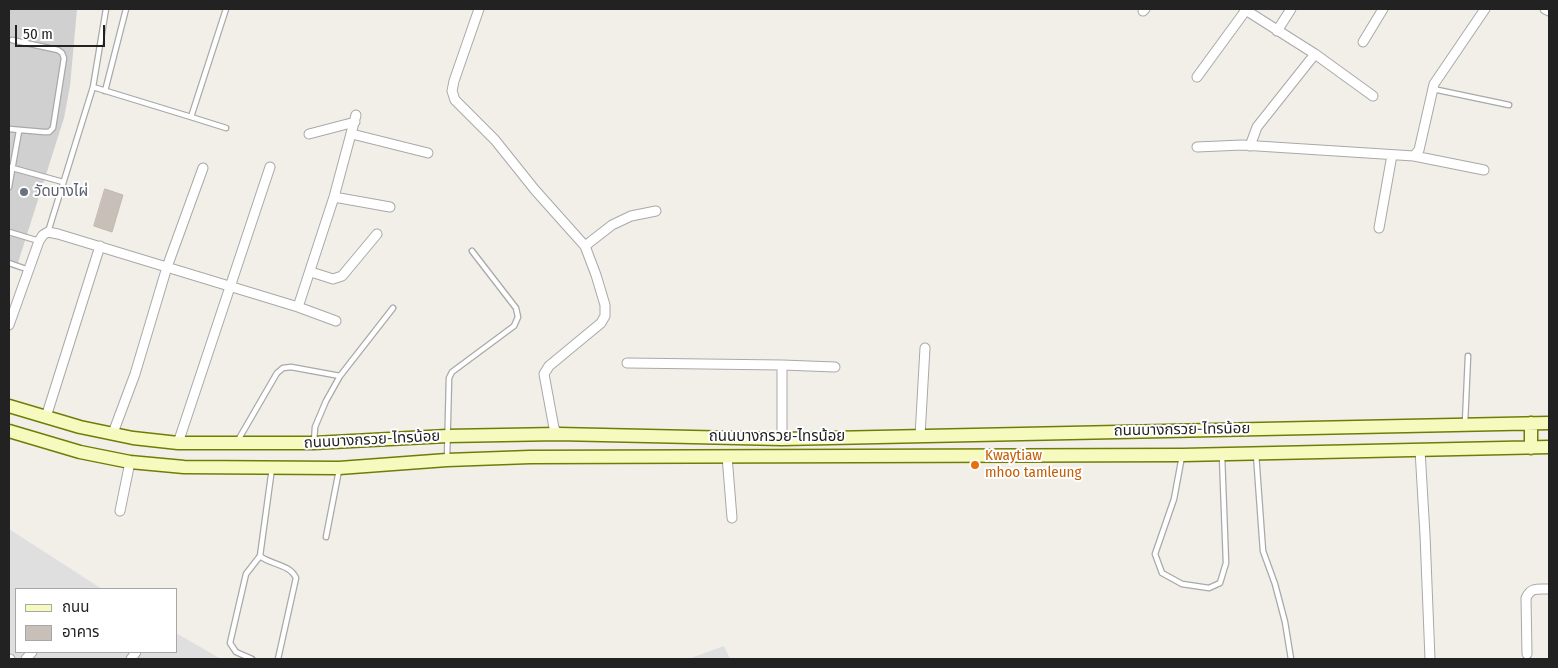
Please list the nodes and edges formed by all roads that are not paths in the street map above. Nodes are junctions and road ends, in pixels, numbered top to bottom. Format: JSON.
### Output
{"nodes":[{"id":1,"x":106,"y":9,"type":"edge"},
{"id":2,"x":126,"y":9,"type":"edge"},
{"id":3,"x":226,"y":9,"type":"edge"},
{"id":4,"x":479,"y":9,"type":"edge"},
{"id":5,"x":1245,"y":9,"type":"edge"},
{"id":6,"x":1291,"y":9,"type":"edge"},
{"id":7,"x":1383,"y":9,"type":"edge"},
{"id":8,"x":1485,"y":9,"type":"edge"},
{"id":9,"x":1545,"y":9,"type":"edge"},
{"id":10,"x":1549,"y":11,"type":"edge"},
{"id":11,"x":1277,"y":31,"type":"junction"},
{"id":12,"x":12,"y":40,"type":"dead end"},
{"id":13,"x":1363,"y":42,"type":"dead end"},
{"id":14,"x":1315,"y":54,"type":"junction"},
{"id":15,"x":1197,"y":77,"type":"dead end"},
{"id":16,"x":93,"y":87,"type":"junction"},
{"id":17,"x":1433,"y":89,"type":"junction"},
{"id":18,"x":105,"y":91,"type":"junction"},
{"id":19,"x":1373,"y":96,"type":"dead end"},
{"id":20,"x":1509,"y":104,"type":"dead end"},
{"id":21,"x":191,"y":117,"type":"junction"},
{"id":22,"x":226,"y":128,"type":"dead end"},
{"id":23,"x":9,"y":129,"type":"edge"},
{"id":24,"x":18,"y":131,"type":"junction"},
{"id":25,"x":309,"y":134,"type":"dead end"},
{"id":26,"x":352,"y":134,"type":"junction"},
{"id":27,"x":1250,"y":146,"type":"junction"},
{"id":28,"x":1197,"y":147,"type":"dead end"},
{"id":29,"x":428,"y":153,"type":"dead end"},
{"id":30,"x":1392,"y":155,"type":"junction"},
{"id":31,"x":1414,"y":156,"type":"junction"},
{"id":32,"x":270,"y":167,"type":"dead end"},
{"id":33,"x":11,"y":168,"type":"edge"},
{"id":34,"x":203,"y":168,"type":"dead end"},
{"id":35,"x":1484,"y":170,"type":"dead end"},
{"id":36,"x":63,"y":182,"type":"junction"},
{"id":37,"x":9,"y":187,"type":"edge"},
{"id":38,"x":334,"y":198,"type":"junction"},
{"id":39,"x":390,"y":207,"type":"dead end"},
{"id":40,"x":656,"y":211,"type":"dead end"},
{"id":41,"x":1379,"y":228,"type":"dead end"},
{"id":42,"x":9,"y":232,"type":"edge"},
{"id":43,"x":48,"y":232,"type":"junction"},
{"id":44,"x":377,"y":234,"type":"dead end"},
{"id":45,"x":39,"y":241,"type":"junction"},
{"id":46,"x":100,"y":246,"type":"junction"},
{"id":47,"x":585,"y":246,"type":"junction"},
{"id":48,"x":472,"y":251,"type":"dead end"},
{"id":49,"x":9,"y":263,"type":"edge"},
{"id":50,"x":167,"y":267,"type":"junction"},
{"id":51,"x":29,"y":270,"type":"junction"},
{"id":52,"x":311,"y":272,"type":"junction"},
{"id":53,"x":230,"y":288,"type":"junction"},
{"id":54,"x":298,"y":307,"type":"junction"},
{"id":55,"x":393,"y":308,"type":"dead end"},
{"id":56,"x":336,"y":320,"type":"dead end"},
{"id":57,"x":9,"y":325,"type":"edge"},
{"id":58,"x":926,"y":348,"type":"dead end"},
{"id":59,"x":1468,"y":356,"type":"dead end"},
{"id":60,"x":628,"y":363,"type":"dead end"},
{"id":61,"x":782,"y":365,"type":"junction"},
{"id":62,"x":835,"y":367,"type":"dead end"},
{"id":63,"x":340,"y":376,"type":"junction"},
{"id":64,"x":9,"y":406,"type":"edge"},
{"id":65,"x":46,"y":417,"type":"junction"},
{"id":66,"x":1531,"y":423,"type":"junction"},
{"id":67,"x":1549,"y":423,"type":"edge"},
{"id":68,"x":1465,"y":424,"type":"junction"},
{"id":69,"x":9,"y":431,"type":"edge"},
{"id":70,"x":113,"y":433,"type":"junction"},
{"id":71,"x":558,"y":434,"type":"junction"},
{"id":72,"x":447,"y":436,"type":"junction"},
{"id":73,"x":920,"y":436,"type":"junction"},
{"id":74,"x":782,"y":439,"type":"junction"},
{"id":75,"x":178,"y":442,"type":"junction"},
{"id":76,"x":236,"y":443,"type":"junction"},
{"id":77,"x":314,"y":443,"type":"junction"},
{"id":78,"x":1549,"y":447,"type":"edge"},
{"id":79,"x":1532,"y":448,"type":"junction"},
{"id":80,"x":1420,"y":450,"type":"junction"},
{"id":81,"x":1256,"y":453,"type":"junction"},
{"id":82,"x":1183,"y":454,"type":"junction"},
{"id":83,"x":1222,"y":454,"type":"junction"},
{"id":84,"x":727,"y":456,"type":"junction"},
{"id":85,"x":446,"y":460,"type":"junction"},
{"id":86,"x":130,"y":462,"type":"junction"},
{"id":87,"x":272,"y":467,"type":"junction"},
{"id":88,"x":339,"y":468,"type":"junction"},
{"id":89,"x":120,"y":511,"type":"dead end"},
{"id":90,"x":732,"y":518,"type":"dead end"},
{"id":91,"x":326,"y":538,"type":"dead end"},
{"id":92,"x":260,"y":556,"type":"junction"},
{"id":93,"x":1549,"y":589,"type":"edge"},
{"id":94,"x":1527,"y":654,"type":"dead end"},
{"id":95,"x":252,"y":659,"type":"edge"},
{"id":96,"x":278,"y":659,"type":"edge"},
{"id":97,"x":1291,"y":659,"type":"edge"},
{"id":98,"x":1430,"y":659,"type":"edge"}],
"edges":[{"from":1,"to":16,"type":"lane"},
{"from":2,"to":18,"type":"lane"},
{"from":3,"to":21,"type":"lane"},
{"from":4,"to":47,"type":"street"},
{"from":5,"to":11,"type":"street"},
{"from":5,"to":15,"type":"street"},
{"from":6,"to":11,"type":"street"},
{"from":7,"to":13,"type":"street"},
{"from":8,"to":17,"type":"street"},
{"from":9,"to":10,"type":"street"},
{"from":11,"to":14,"type":"street"},
{"from":12,"to":24,"type":"lane"},
{"from":14,"to":19,"type":"street"},
{"from":14,"to":27,"type":"street"},
{"from":16,"to":18,"type":"lane"},
{"from":16,"to":36,"type":"lane"},
{"from":17,"to":20,"type":"lane"},
{"from":17,"to":31,"type":"street"},
{"from":18,"to":21,"type":"lane"},
{"from":21,"to":22,"type":"lane"},
{"from":23,"to":24,"type":"lane"},
{"from":24,"to":33,"type":"lane"},
{"from":25,"to":26,"type":"street"},
{"from":26,"to":29,"type":"street"},
{"from":26,"to":38,"type":"street"},
{"from":27,"to":28,"type":"street"},
{"from":27,"to":30,"type":"street"},
{"from":30,"to":31,"type":"street"},
{"from":30,"to":41,"type":"street"},
{"from":31,"to":35,"type":"street"},
{"from":32,"to":53,"type":"street"},
{"from":33,"to":36,"type":"lane"},
{"from":33,"to":37,"type":"lane"},
{"from":34,"to":50,"type":"street"},
{"from":36,"to":43,"type":"lane"},
{"from":38,"to":39,"type":"street"},
{"from":38,"to":52,"type":"street"},
{"from":40,"to":47,"type":"street"},
{"from":42,"to":45,"type":"lane"},
{"from":43,"to":45,"type":"street"},
{"from":43,"to":46,"type":"street"},
{"from":44,"to":52,"type":"street"},
{"from":45,"to":51,"type":"street"},
{"from":46,"to":50,"type":"street"},
{"from":46,"to":65,"type":"street"},
{"from":47,"to":71,"type":"street"},
{"from":48,"to":72,"type":"lane"},
{"from":49,"to":51,"type":"lane"},
{"from":50,"to":53,"type":"street"},
{"from":50,"to":70,"type":"street"},
{"from":51,"to":57,"type":"street"},
{"from":52,"to":54,"type":"street"},
{"from":53,"to":54,"type":"street"},
{"from":53,"to":75,"type":"street"},
{"from":54,"to":56,"type":"street"},
{"from":55,"to":63,"type":"lane"},
{"from":58,"to":73,"type":"street"},
{"from":59,"to":68,"type":"lane"},
{"from":60,"to":61,"type":"street"},
{"from":61,"to":62,"type":"street"},
{"from":61,"to":74,"type":"street"},
{"from":63,"to":76,"type":"lane"},
{"from":63,"to":77,"type":"lane"},
{"from":64,"to":65,"type":"main road","name":"ถนนบางกรวย-ไทรน้อย"},
{"from":65,"to":70,"type":"main road","name":"ถนนบางกรวย-ไทรน้อย"},
{"from":66,"to":67,"type":"main road","name":"ถนนบางกรวย-ไทรน้อย"},
{"from":66,"to":68,"type":"main road","name":"ถนนบางกรวย-ไทรน้อย"},
{"from":66,"to":79,"type":"main road"},
{"from":68,"to":73,"type":"main road","name":"ถนนบางกรวย-ไทรน้อย"},
{"from":69,"to":86,"type":"main road","name":"ถนนบางกรวย-ไทรน้อย"},
{"from":70,"to":75,"type":"main road","name":"ถนนบางกรวย-ไทรน้อย"},
{"from":71,"to":72,"type":"main road","name":"ถนนบางกรวย-ไทรน้อย"},
{"from":71,"to":74,"type":"main road","name":"ถนนบางกรวย-ไทรน้อย"},
{"from":72,"to":77,"type":"main road","name":"ถนนบางกรวย-ไทรน้อย"},
{"from":72,"to":85,"type":"lane"},
{"from":73,"to":74,"type":"main road","name":"ถนนบางกรวย-ไทรน้อย"},
{"from":75,"to":76,"type":"main road","name":"ถนนบางกรวย-ไทรน้อย"},
{"from":76,"to":77,"type":"main road","name":"ถนนบางกรวย-ไทรน้อย"},
{"from":78,"to":79,"type":"main road","name":"ถนนบางกรวย-ไทรน้อย"},
{"from":79,"to":80,"type":"main road","name":"ถนนบางกรวย-ไทรน้อย"},
{"from":80,"to":81,"type":"main road","name":"ถนนบางกรวย-ไทรน้อย"},
{"from":80,"to":98,"type":"street"},
{"from":81,"to":83,"type":"main road","name":"ถนนบางกรวย-ไทรน้อย"},
{"from":81,"to":97,"type":"lane"},
{"from":82,"to":83,"type":"main road","name":"ถนนบางกรวย-ไทรน้อย"},
{"from":82,"to":83,"type":"lane"},
{"from":82,"to":84,"type":"main road","name":"ถนนบางกรวย-ไทรน้อย"},
{"from":84,"to":85,"type":"main road","name":"ถนนบางกรวย-ไทรน้อย"},
{"from":84,"to":90,"type":"street"},
{"from":85,"to":88,"type":"main road","name":"ถนนบางกรวย-ไทรน้อย"},
{"from":86,"to":87,"type":"main road","name":"ถนนบางกรวย-ไทรน้อย"},
{"from":86,"to":89,"type":"street"},
{"from":87,"to":88,"type":"main road","name":"ถนนบางกรวย-ไทรน้อย"},
{"from":87,"to":92,"type":"lane"},
{"from":88,"to":91,"type":"lane"},
{"from":92,"to":95,"type":"lane"},
{"from":92,"to":96,"type":"lane"},
{"from":93,"to":94,"type":"street"}]}
